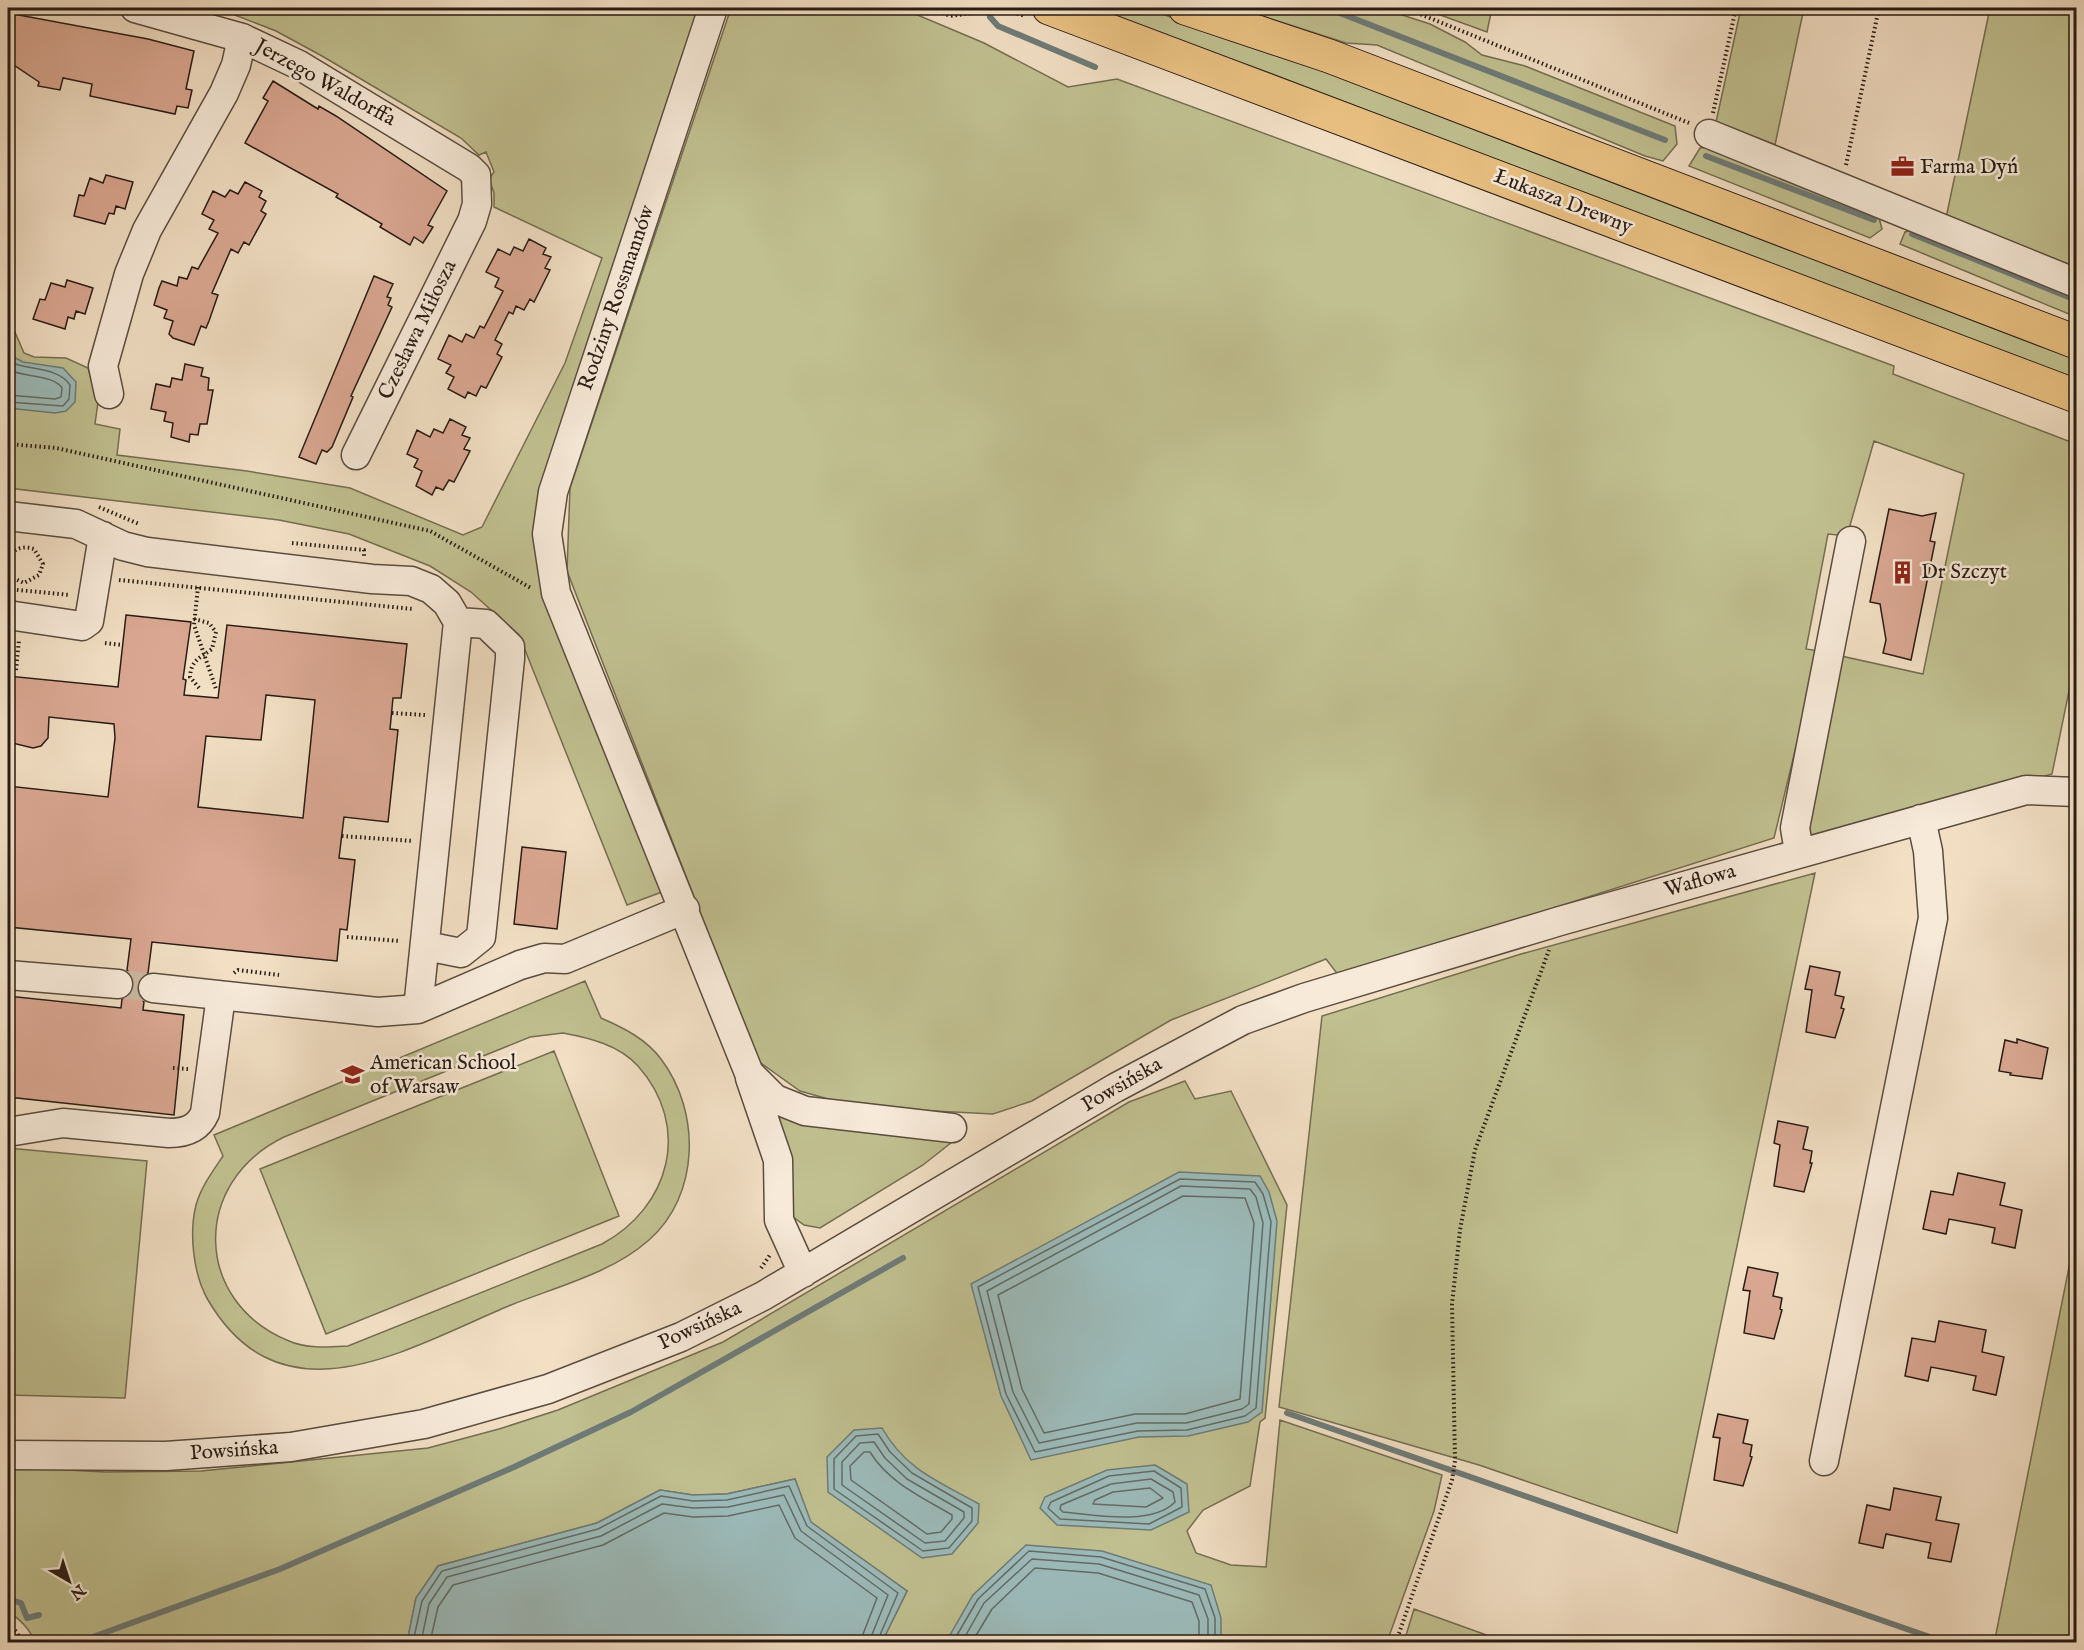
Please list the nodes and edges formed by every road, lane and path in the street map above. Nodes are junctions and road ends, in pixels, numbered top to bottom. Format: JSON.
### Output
{"nodes":[{"id":1,"x":135,"y":8,"type":"edge"},
{"id":2,"x":712,"y":8,"type":"edge"},
{"id":3,"x":930,"y":8,"type":"edge"},
{"id":4,"x":1049,"y":8,"type":"edge"},
{"id":5,"x":1185,"y":8,"type":"edge"},
{"id":6,"x":1359,"y":8,"type":"edge"},
{"id":7,"x":1405,"y":8,"type":"edge"},
{"id":8,"x":1736,"y":8,"type":"edge"},
{"id":9,"x":1879,"y":8,"type":"edge"},
{"id":10,"x":1002,"y":9,"type":"dead end"},
{"id":11,"x":242,"y":38,"type":"junction"},
{"id":12,"x":1709,"y":134,"type":"junction"},
{"id":13,"x":1845,"y":191,"type":"junction"},
{"id":14,"x":477,"y":204,"type":"joint"},
{"id":15,"x":2076,"y":284,"type":"edge"},
{"id":16,"x":2076,"y":342,"type":"edge"},
{"id":17,"x":109,"y":394,"type":"dead end"},
{"id":18,"x":2076,"y":396,"type":"edge"},
{"id":19,"x":8,"y":444,"type":"edge"},
{"id":20,"x":356,"y":455,"type":"dead end"},
{"id":21,"x":8,"y":516,"type":"edge"},
{"id":22,"x":103,"y":536,"type":"junction"},
{"id":23,"x":1851,"y":541,"type":"dead end"},
{"id":24,"x":8,"y":548,"type":"edge"},
{"id":25,"x":17,"y":549,"type":"junction"},
{"id":26,"x":8,"y":562,"type":"edge"},
{"id":27,"x":8,"y":568,"type":"edge"},
{"id":28,"x":198,"y":587,"type":"junction"},
{"id":29,"x":8,"y":589,"type":"edge"},
{"id":30,"x":556,"y":593,"type":"junction"},
{"id":31,"x":93,"y":596,"type":"junction"},
{"id":32,"x":418,"y":610,"type":"dead end"},
{"id":33,"x":8,"y":615,"type":"edge"},
{"id":34,"x":194,"y":619,"type":"junction"},
{"id":35,"x":458,"y":622,"type":"junction"},
{"id":36,"x":106,"y":632,"type":"dead end"},
{"id":37,"x":30,"y":637,"type":"dead end"},
{"id":38,"x":94,"y":643,"type":"dead end"},
{"id":39,"x":105,"y":644,"type":"junction"},
{"id":40,"x":122,"y":645,"type":"dead end"},
{"id":41,"x":204,"y":654,"type":"junction"},
{"id":42,"x":16,"y":670,"type":"dead end"},
{"id":43,"x":200,"y":689,"type":"dead end"},
{"id":44,"x":216,"y":689,"type":"dead end"},
{"id":45,"x":392,"y":712,"type":"dead end"},
{"id":46,"x":435,"y":716,"type":"dead end"},
{"id":47,"x":2076,"y":792,"type":"edge"},
{"id":48,"x":1921,"y":819,"type":"junction"},
{"id":49,"x":342,"y":836,"type":"dead end"},
{"id":50,"x":415,"y":849,"type":"dead end"},
{"id":51,"x":1804,"y":852,"type":"junction"},
{"id":52,"x":681,"y":900,"type":"junction"},
{"id":53,"x":1560,"y":921,"type":"junction"},
{"id":54,"x":401,"y":930,"type":"dead end"},
{"id":55,"x":347,"y":937,"type":"dead end"},
{"id":56,"x":471,"y":945,"type":"junction"},
{"id":57,"x":408,"y":946,"type":"junction"},
{"id":58,"x":532,"y":962,"type":"junction"},
{"id":59,"x":8,"y":975,"type":"edge"},
{"id":60,"x":288,"y":976,"type":"dead end"},
{"id":61,"x":118,"y":984,"type":"tunnel mouth"},
{"id":62,"x":225,"y":986,"type":"junction"},
{"id":63,"x":153,"y":988,"type":"tunnel mouth"},
{"id":64,"x":1327,"y":991,"type":"joint"},
{"id":65,"x":418,"y":1009,"type":"junction"},
{"id":66,"x":749,"y":1073,"type":"junction"},
{"id":67,"x":952,"y":1128,"type":"dead end"},
{"id":68,"x":8,"y":1132,"type":"edge"},
{"id":69,"x":788,"y":1242,"type":"junction"},
{"id":70,"x":803,"y":1273,"type":"junction"},
{"id":71,"x":757,"y":1274,"type":"dead end"},
{"id":72,"x":8,"y":1455,"type":"edge"},
{"id":73,"x":1824,"y":1461,"type":"dead end"},
{"id":74,"x":8,"y":1625,"type":"edge"},
{"id":75,"x":21,"y":1642,"type":"edge"},
{"id":76,"x":1396,"y":1642,"type":"edge"}],
"edges":[{"from":1,"to":11,"type":"street","name":"Jerzego Waldorffa"},
{"from":2,"to":30,"type":"street","name":"Rodziny Rossmannów"},
{"from":3,"to":10,"type":"path"},
{"from":4,"to":18,"type":"main road","name":"Łukasza Drewny"},
{"from":5,"to":16,"type":"main road"},
{"from":6,"to":7,"type":"path"},
{"from":7,"to":12,"type":"path"},
{"from":8,"to":12,"type":"path"},
{"from":9,"to":13,"type":"path"},
{"from":11,"to":14,"type":"street","name":"Jerzego Waldorffa"},
{"from":11,"to":17,"type":"street"},
{"from":12,"to":13,"type":"street"},
{"from":13,"to":15,"type":"street"},
{"from":14,"to":20,"type":"street","name":"Czesława Miłosza"},
{"from":19,"to":30,"type":"path"},
{"from":21,"to":22,"type":"street"},
{"from":22,"to":31,"type":"street"},
{"from":22,"to":35,"type":"street"},
{"from":23,"to":51,"type":"street"},
{"from":24,"to":25,"type":"path"},
{"from":25,"to":26,"type":"path"},
{"from":25,"to":27,"type":"path"},
{"from":28,"to":31,"type":"path"},
{"from":28,"to":32,"type":"path"},
{"from":28,"to":34,"type":"path"},
{"from":29,"to":31,"type":"path"},
{"from":30,"to":52,"type":"street","name":"Rodziny Rossmannów"},
{"from":31,"to":33,"type":"street"},
{"from":34,"to":41,"type":"path"},
{"from":34,"to":41,"type":"path"},
{"from":35,"to":56,"type":"street"},
{"from":35,"to":57,"type":"street"},
{"from":36,"to":39,"type":"path"},
{"from":37,"to":42,"type":"path"},
{"from":38,"to":39,"type":"path"},
{"from":39,"to":40,"type":"path"},
{"from":41,"to":43,"type":"path"},
{"from":41,"to":44,"type":"path"},
{"from":45,"to":46,"type":"path"},
{"from":47,"to":48,"type":"street","name":"Waflowa"},
{"from":48,"to":51,"type":"street","name":"Waflowa"},
{"from":48,"to":73,"type":"street"},
{"from":49,"to":50,"type":"path"},
{"from":51,"to":53,"type":"street","name":"Waflowa"},
{"from":52,"to":58,"type":"street"},
{"from":52,"to":66,"type":"street","name":"Rodziny Rossmannów"},
{"from":53,"to":64,"type":"street","name":"Waflowa"},
{"from":53,"to":76,"type":"path"},
{"from":54,"to":57,"type":"path"},
{"from":55,"to":57,"type":"path"},
{"from":56,"to":57,"type":"street"},
{"from":56,"to":58,"type":"street"},
{"from":57,"to":65,"type":"street"},
{"from":58,"to":65,"type":"street"},
{"from":59,"to":61,"type":"street"},
{"from":60,"to":62,"type":"path"},
{"from":62,"to":63,"type":"street"},
{"from":62,"to":65,"type":"street"},
{"from":62,"to":68,"type":"street"},
{"from":64,"to":70,"type":"street","name":"Powsińska"},
{"from":66,"to":67,"type":"street"},
{"from":66,"to":69,"type":"street","name":"Rodziny Rossmannów"},
{"from":69,"to":70,"type":"street","name":"Rodziny Rossmannów"},
{"from":69,"to":71,"type":"path"},
{"from":70,"to":72,"type":"street","name":"Powsińska"},
{"from":74,"to":75,"type":"path"}]}
